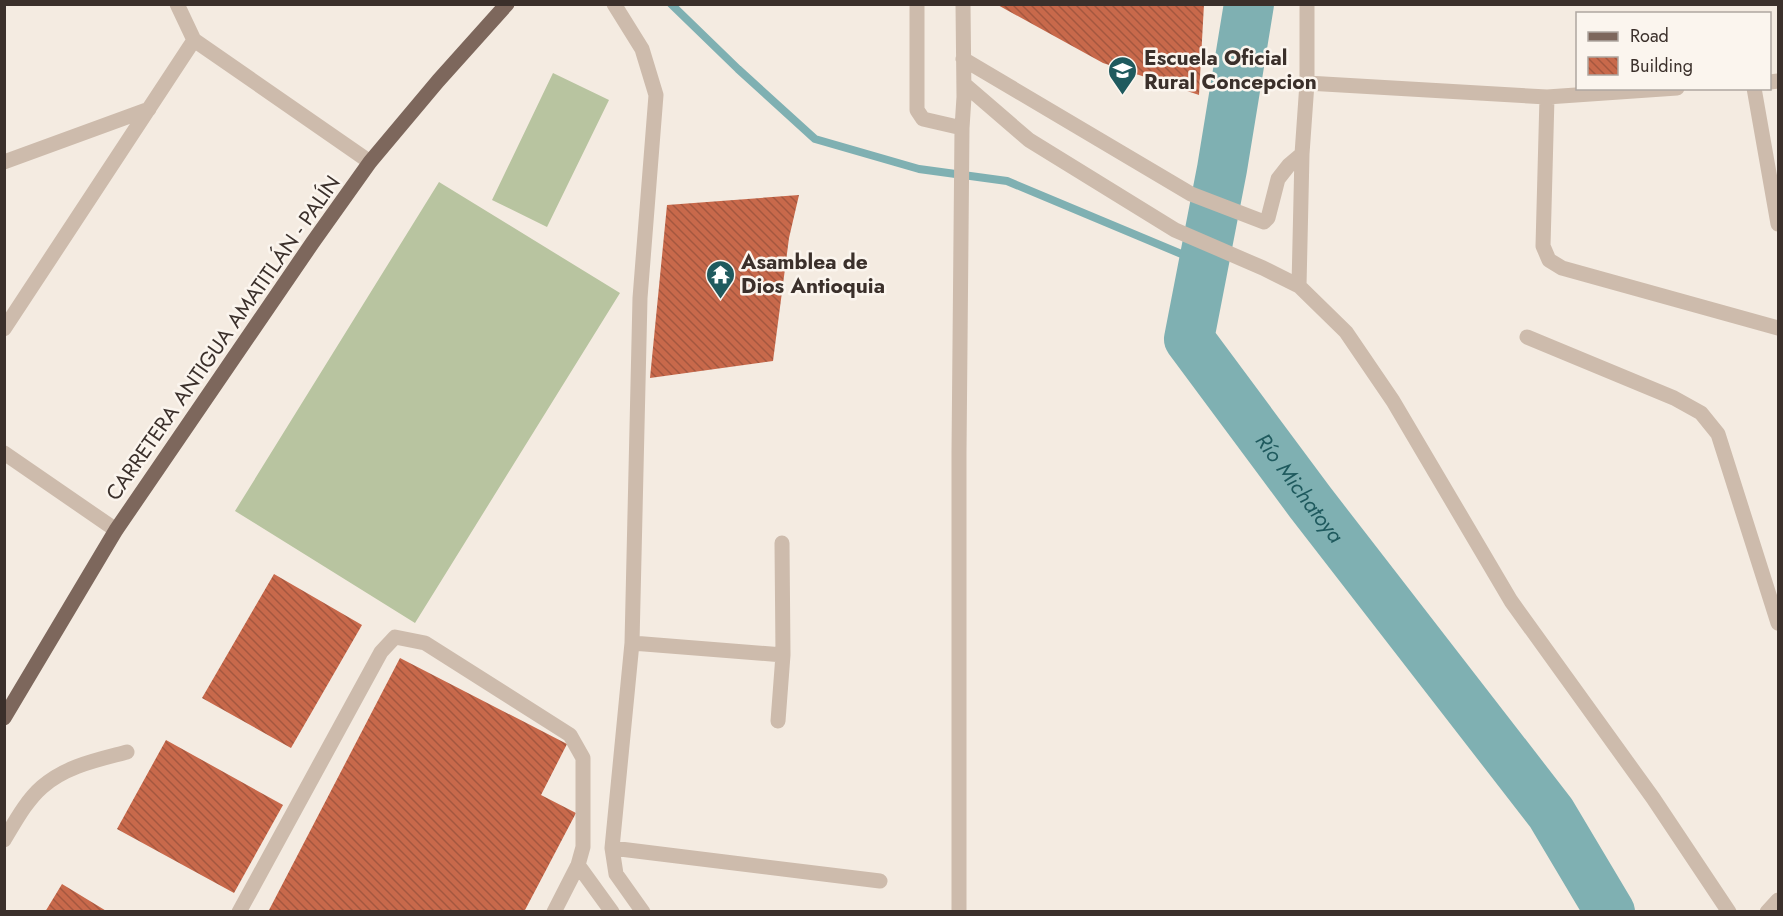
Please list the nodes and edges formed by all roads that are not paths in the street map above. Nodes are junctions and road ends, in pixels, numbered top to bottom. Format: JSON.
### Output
{"nodes":[{"id":1,"x":177,"y":4,"type":"edge"},
{"id":2,"x":507,"y":4,"type":"edge"},
{"id":3,"x":614,"y":4,"type":"edge"},
{"id":4,"x":917,"y":4,"type":"edge"},
{"id":5,"x":963,"y":4,"type":"edge"},
{"id":6,"x":1307,"y":4,"type":"edge"},
{"id":7,"x":194,"y":40,"type":"junction"},
{"id":8,"x":963,"y":59,"type":"junction"},
{"id":9,"x":1307,"y":83,"type":"junction"},
{"id":10,"x":964,"y":84,"type":"junction"},
{"id":11,"x":1648,"y":90,"type":"edge"},
{"id":12,"x":1754,"y":90,"type":"edge"},
{"id":13,"x":1547,"y":97,"type":"junction"},
{"id":14,"x":148,"y":109,"type":"junction"},
{"id":15,"x":962,"y":128,"type":"junction"},
{"id":16,"x":1302,"y":154,"type":"junction"},
{"id":17,"x":4,"y":162,"type":"edge"},
{"id":18,"x":370,"y":162,"type":"junction"},
{"id":19,"x":1779,"y":224,"type":"edge"},
{"id":20,"x":1299,"y":286,"type":"junction"},
{"id":21,"x":1779,"y":327,"type":"edge"},
{"id":22,"x":4,"y":328,"type":"edge"},
{"id":23,"x":1527,"y":337,"type":"dead end"},
{"id":24,"x":4,"y":453,"type":"edge"},
{"id":25,"x":116,"y":530,"type":"junction"},
{"id":26,"x":782,"y":543,"type":"dead end"},
{"id":27,"x":1779,"y":623,"type":"edge"},
{"id":28,"x":633,"y":643,"type":"junction"},
{"id":29,"x":783,"y":655,"type":"junction"},
{"id":30,"x":4,"y":718,"type":"edge"},
{"id":31,"x":778,"y":721,"type":"dead end"},
{"id":32,"x":127,"y":752,"type":"dead end"},
{"id":33,"x":4,"y":840,"type":"edge"},
{"id":34,"x":612,"y":848,"type":"junction"},
{"id":35,"x":578,"y":865,"type":"junction"},
{"id":36,"x":880,"y":882,"type":"dead end"},
{"id":37,"x":1779,"y":900,"type":"edge"},
{"id":38,"x":239,"y":912,"type":"edge"},
{"id":39,"x":554,"y":912,"type":"edge"},
{"id":40,"x":612,"y":912,"type":"edge"},
{"id":41,"x":643,"y":912,"type":"edge"},
{"id":42,"x":959,"y":912,"type":"edge"},
{"id":43,"x":1729,"y":912,"type":"edge"},
{"id":44,"x":1767,"y":912,"type":"edge"}],
"edges":[{"from":1,"to":7,"type":"street"},
{"from":2,"to":18,"type":"main road","name":"CARRETERA ANTIGUA AMATITLÁN - PALÍN"},
{"from":3,"to":28,"type":"street"},
{"from":4,"to":15,"type":"street"},
{"from":5,"to":8,"type":"street"},
{"from":6,"to":9,"type":"street"},
{"from":7,"to":14,"type":"street"},
{"from":7,"to":18,"type":"street"},
{"from":8,"to":10,"type":"street"},
{"from":8,"to":16,"type":"street"},
{"from":9,"to":13,"type":"street"},
{"from":9,"to":16,"type":"street"},
{"from":10,"to":15,"type":"street"},
{"from":10,"to":20,"type":"street"},
{"from":11,"to":13,"type":"street"},
{"from":12,"to":19,"type":"street"},
{"from":13,"to":21,"type":"street"},
{"from":14,"to":17,"type":"street"},
{"from":14,"to":22,"type":"street"},
{"from":15,"to":42,"type":"street"},
{"from":16,"to":20,"type":"street"},
{"from":18,"to":25,"type":"main road","name":"CARRETERA ANTIGUA AMATITLÁN - PALÍN"},
{"from":20,"to":43,"type":"street"},
{"from":23,"to":27,"type":"street"},
{"from":24,"to":25,"type":"street"},
{"from":25,"to":30,"type":"main road","name":"CARRETERA ANTIGUA AMATITLÁN - PALÍN"},
{"from":26,"to":29,"type":"street"},
{"from":28,"to":29,"type":"street"},
{"from":28,"to":34,"type":"street"},
{"from":29,"to":31,"type":"street"},
{"from":32,"to":33,"type":"street"},
{"from":34,"to":36,"type":"street"},
{"from":34,"to":41,"type":"street"},
{"from":35,"to":38,"type":"street"},
{"from":35,"to":39,"type":"street"},
{"from":35,"to":40,"type":"street"},
{"from":37,"to":44,"type":"street"}]}
